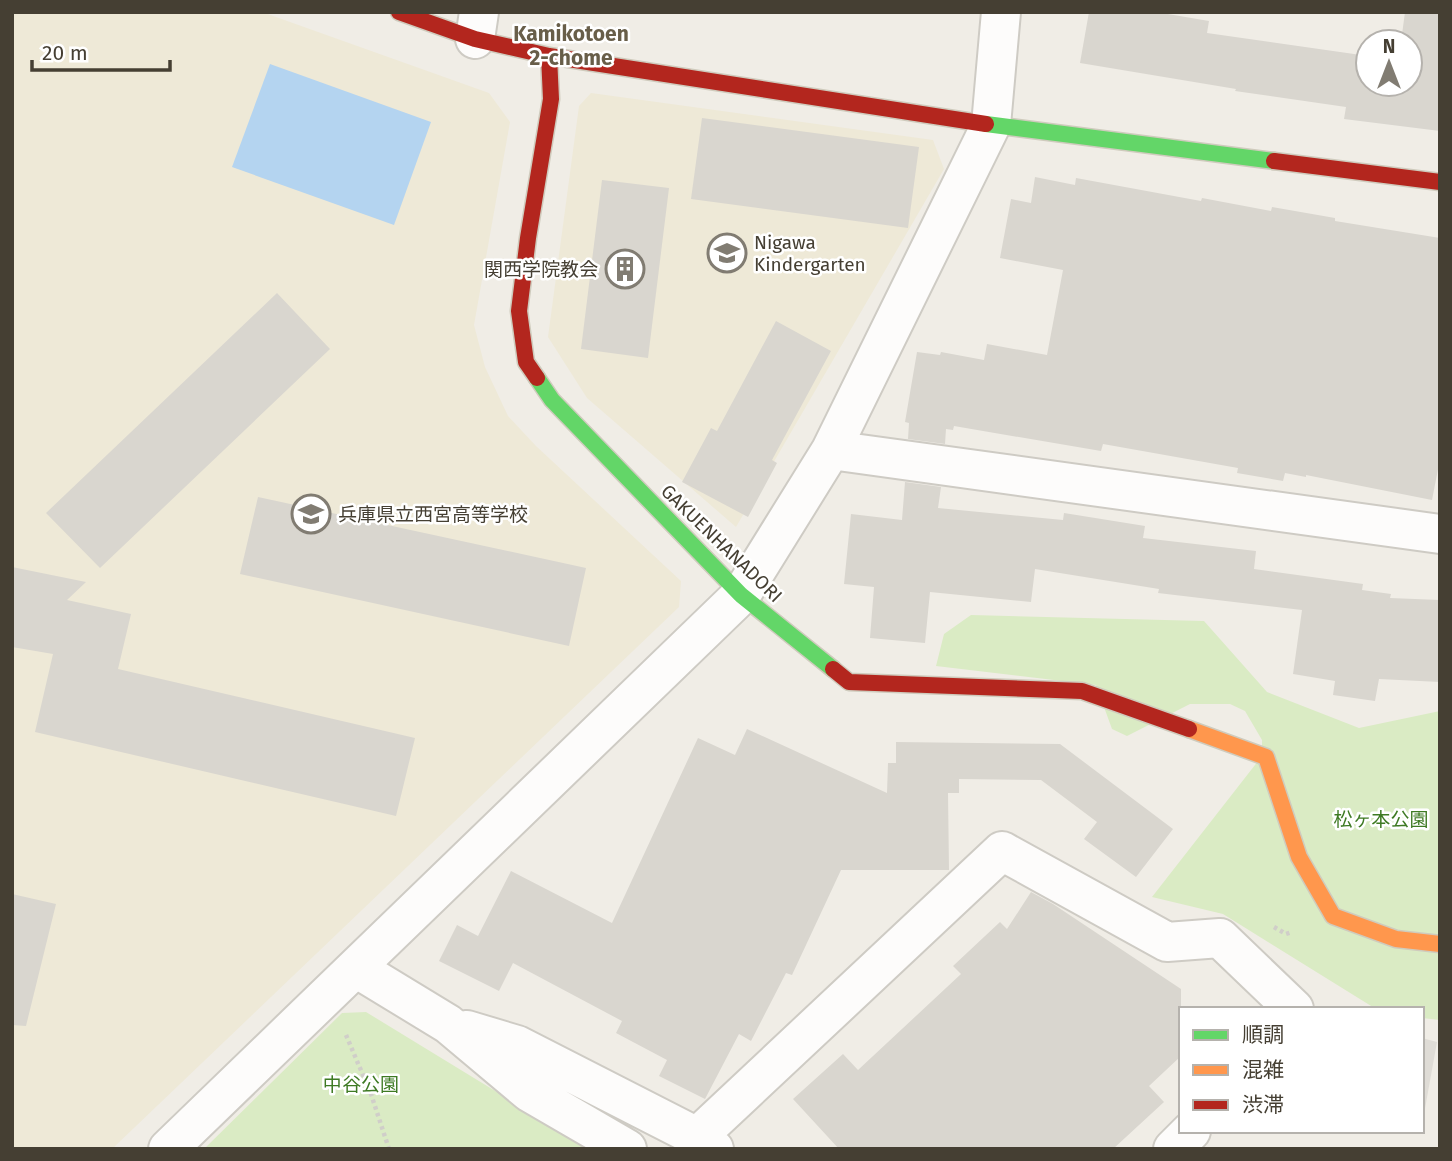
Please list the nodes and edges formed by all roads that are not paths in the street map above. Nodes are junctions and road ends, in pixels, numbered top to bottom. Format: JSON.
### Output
{"nodes":[{"id":1,"x":399,"y":12,"type":"edge"},
{"id":2,"x":1001,"y":12,"type":"edge"},
{"id":3,"x":477,"y":26,"type":"edge"},
{"id":4,"x":549,"y":56,"type":"junction"},
{"id":5,"x":990,"y":125,"type":"junction"},
{"id":6,"x":1440,"y":182,"type":"edge"},
{"id":7,"x":831,"y":450,"type":"junction"},
{"id":8,"x":1440,"y":534,"type":"edge"},
{"id":9,"x":741,"y":595,"type":"junction"},
{"id":10,"x":1440,"y":944,"type":"edge"},
{"id":11,"x":356,"y":968,"type":"junction"},
{"id":12,"x":1292,"y":1007,"type":"edge"},
{"id":13,"x":448,"y":1024,"type":"junction"},
{"id":14,"x":1190,"y":1133,"type":"edge"},
{"id":15,"x":705,"y":1143,"type":"edge"},
{"id":16,"x":168,"y":1149,"type":"edge"},
{"id":17,"x":627,"y":1149,"type":"edge"},
{"id":18,"x":1173,"y":1149,"type":"edge"}],
"edges":[{"from":1,"to":3,"type":"street"},
{"from":2,"to":5,"type":"street"},
{"from":3,"to":4,"type":"street"},
{"from":4,"to":5,"type":"street"},
{"from":4,"to":9,"type":"street","name":"GAKUENHANADORI"},
{"from":5,"to":6,"type":"street"},
{"from":5,"to":7,"type":"street"},
{"from":7,"to":8,"type":"street"},
{"from":7,"to":9,"type":"street"},
{"from":9,"to":10,"type":"street","name":"GAKUENHANADORI"},
{"from":9,"to":11,"type":"street"},
{"from":11,"to":13,"type":"street"},
{"from":11,"to":16,"type":"street"},
{"from":12,"to":15,"type":"street"},
{"from":13,"to":15,"type":"street"},
{"from":13,"to":17,"type":"street"},
{"from":14,"to":18,"type":"street"}]}
